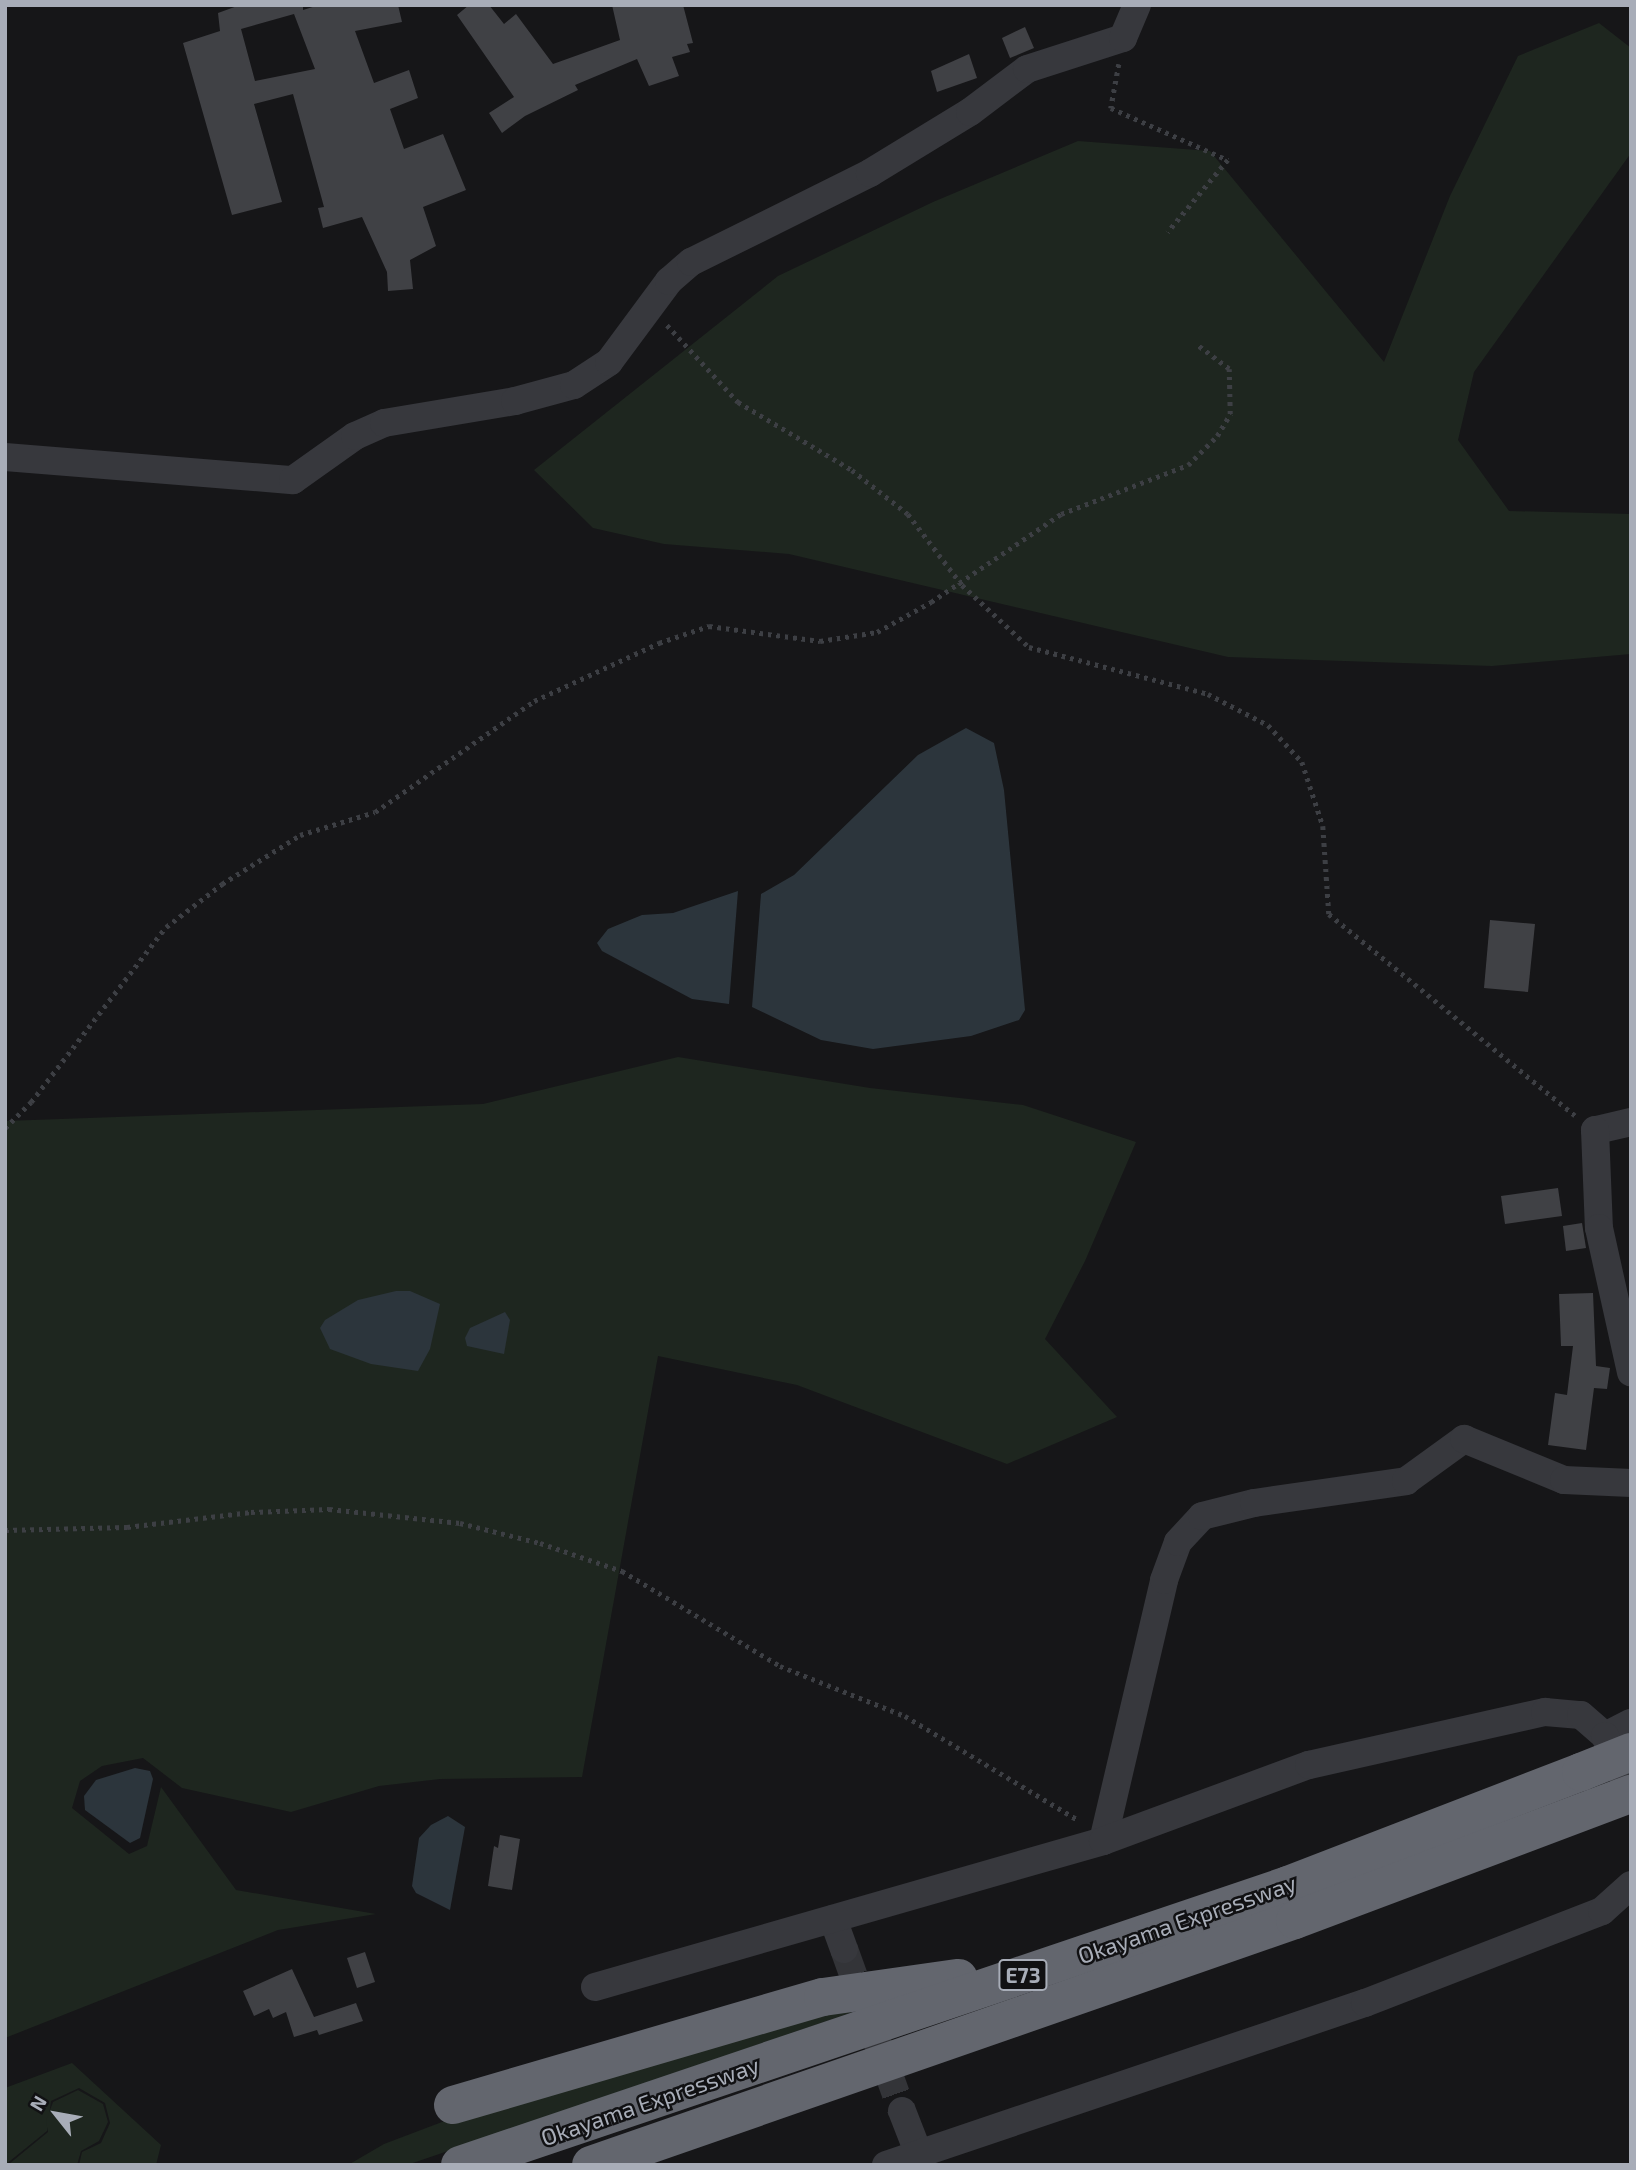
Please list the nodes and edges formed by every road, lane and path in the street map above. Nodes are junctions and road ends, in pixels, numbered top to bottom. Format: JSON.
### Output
{"nodes":[{"id":1,"x":1137,"y":5,"type":"edge"},
{"id":2,"x":1123,"y":38,"type":"junction"},
{"id":3,"x":1168,"y":232,"type":"dead end"},
{"id":4,"x":651,"y":306,"type":"junction"},
{"id":5,"x":1199,"y":346,"type":"dead end"},
{"id":6,"x":5,"y":457,"type":"edge"},
{"id":7,"x":960,"y":582,"type":"junction"},
{"id":8,"x":1631,"y":1122,"type":"edge"},
{"id":9,"x":5,"y":1128,"type":"edge"},
{"id":10,"x":1595,"y":1130,"type":"junction"},
{"id":11,"x":1631,"y":1372,"type":"edge"},
{"id":12,"x":1631,"y":1482,"type":"edge"},
{"id":13,"x":5,"y":1530,"type":"edge"},
{"id":14,"x":1631,"y":1723,"type":"edge"},
{"id":15,"x":1618,"y":1744,"type":"edge"},
{"id":16,"x":1631,"y":1794,"type":"edge"},
{"id":17,"x":1103,"y":1841,"type":"junction"},
{"id":18,"x":1631,"y":1885,"type":"edge"},
{"id":19,"x":832,"y":1919,"type":"junction"},
{"id":20,"x":844,"y":1948,"type":"tunnel mouth"},
{"id":21,"x":1050,"y":1966,"type":"junction"},
{"id":22,"x":595,"y":1987,"type":"dead end"},
{"id":23,"x":773,"y":2101,"type":"junction"},
{"id":24,"x":453,"y":2105,"type":"dead end"},
{"id":25,"x":902,"y":2111,"type":"tunnel mouth"},
{"id":26,"x":918,"y":2151,"type":"junction"},
{"id":27,"x":460,"y":2165,"type":"edge"},
{"id":28,"x":591,"y":2165,"type":"edge"},
{"id":29,"x":620,"y":2165,"type":"edge"},
{"id":30,"x":886,"y":2165,"type":"edge"}],
"edges":[{"from":1,"to":2,"type":"street"},
{"from":2,"to":3,"type":"path"},
{"from":2,"to":4,"type":"street"},
{"from":4,"to":6,"type":"street"},
{"from":4,"to":7,"type":"path"},
{"from":5,"to":7,"type":"path"},
{"from":7,"to":9,"type":"path"},
{"from":7,"to":10,"type":"path"},
{"from":8,"to":10,"type":"street"},
{"from":10,"to":11,"type":"street"},
{"from":12,"to":17,"type":"street"},
{"from":13,"to":17,"type":"path"},
{"from":14,"to":15,"type":"street"},
{"from":15,"to":16,"type":"street"},
{"from":15,"to":17,"type":"street"},
{"from":15,"to":21,"type":"highway","name":"Okayama Expressway","number":"E73","bridge":true},
{"from":16,"to":23,"type":"highway","name":"Okayama Expressway","number":"E73"},
{"from":17,"to":19,"type":"street"},
{"from":18,"to":26,"type":"street"},
{"from":19,"to":20,"type":"street"},
{"from":19,"to":22,"type":"street"},
{"from":21,"to":24,"type":"highway"},
{"from":21,"to":27,"type":"highway","name":"Okayama Expressway","number":"E73"},
{"from":23,"to":28,"type":"highway","name":"Okayama Expressway","number":"E73"},
{"from":23,"to":29,"type":"highway"},
{"from":25,"to":26,"type":"street"},
{"from":26,"to":30,"type":"street"}]}
